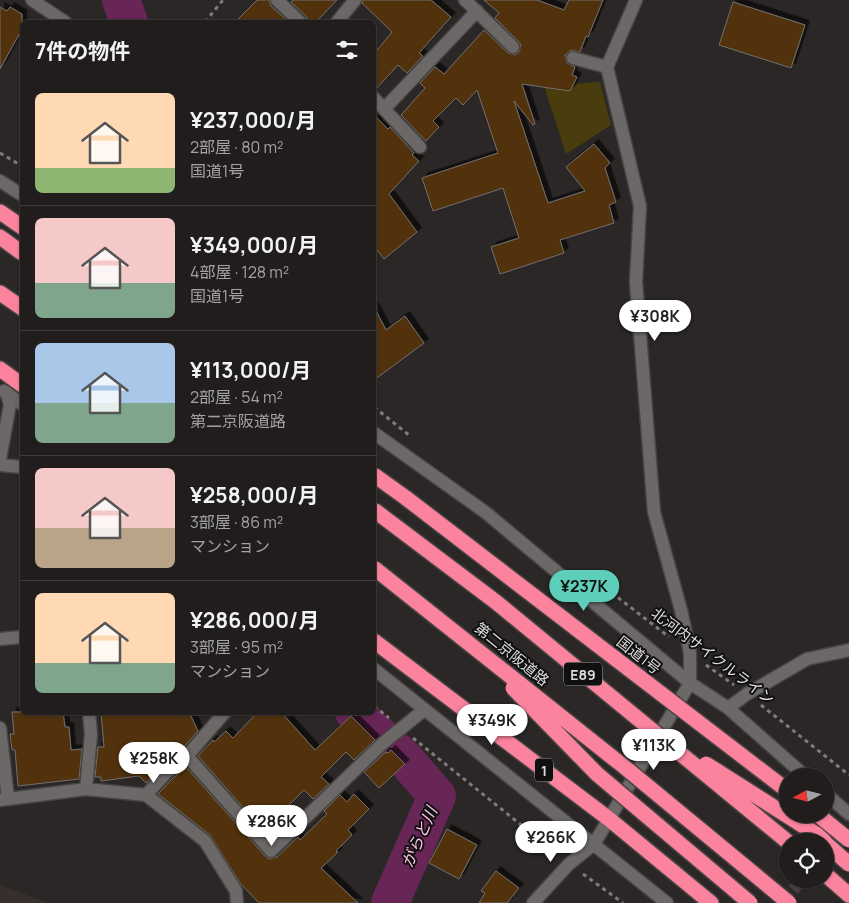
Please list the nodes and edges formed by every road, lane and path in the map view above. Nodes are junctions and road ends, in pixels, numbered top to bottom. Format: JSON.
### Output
{"nodes":[{"id":1,"x":32,"y":0,"type":"edge"},
{"id":2,"x":223,"y":0,"type":"edge"},
{"id":3,"x":277,"y":0,"type":"edge"},
{"id":4,"x":355,"y":0,"type":"edge"},
{"id":5,"x":466,"y":0,"type":"edge"},
{"id":6,"x":636,"y":0,"type":"edge"},
{"id":7,"x":477,"y":11,"type":"junction"},
{"id":8,"x":62,"y":20,"type":"edge"},
{"id":9,"x":207,"y":20,"type":"edge"},
{"id":10,"x":298,"y":20,"type":"edge"},
{"id":11,"x":339,"y":20,"type":"edge"},
{"id":12,"x":513,"y":47,"type":"dead end"},
{"id":13,"x":573,"y":58,"type":"dead end"},
{"id":14,"x":607,"y":67,"type":"junction"},
{"id":15,"x":376,"y":100,"type":"edge"},
{"id":16,"x":384,"y":109,"type":"junction"},
{"id":17,"x":420,"y":147,"type":"dead end"},
{"id":18,"x":0,"y":153,"type":"edge"},
{"id":19,"x":20,"y":165,"type":"edge"},
{"id":20,"x":0,"y":181,"type":"edge"},
{"id":21,"x":20,"y":194,"type":"edge"},
{"id":22,"x":0,"y":212,"type":"edge"},
{"id":23,"x":20,"y":226,"type":"edge"},
{"id":24,"x":0,"y":237,"type":"edge"},
{"id":25,"x":20,"y":252,"type":"edge"},
{"id":26,"x":0,"y":293,"type":"edge"},
{"id":27,"x":20,"y":307,"type":"edge"},
{"id":28,"x":0,"y":369,"type":"edge"},
{"id":29,"x":20,"y":384,"type":"edge"},
{"id":30,"x":3,"y":390,"type":"edge"},
{"id":31,"x":20,"y":403,"type":"edge"},
{"id":32,"x":376,"y":409,"type":"edge"},
{"id":33,"x":376,"y":434,"type":"edge"},
{"id":34,"x":412,"y":437,"type":"dead end"},
{"id":35,"x":0,"y":460,"type":"edge"},
{"id":36,"x":0,"y":465,"type":"edge"},
{"id":37,"x":20,"y":467,"type":"edge"},
{"id":38,"x":376,"y":476,"type":"edge"},
{"id":39,"x":376,"y":512,"type":"edge"},
{"id":40,"x":376,"y":570,"type":"edge"},
{"id":41,"x":597,"y":581,"type":"dead end"},
{"id":42,"x":20,"y":637,"type":"edge"},
{"id":43,"x":0,"y":639,"type":"edge"},
{"id":44,"x":465,"y":639,"type":"junction"},
{"id":45,"x":376,"y":643,"type":"edge"},
{"id":46,"x":849,"y":650,"type":"edge"},
{"id":47,"x":690,"y":653,"type":"junction"},
{"id":48,"x":376,"y":671,"type":"edge"},
{"id":49,"x":690,"y":683,"type":"junction"},
{"id":50,"x":747,"y":694,"type":"junction"},
{"id":51,"x":376,"y":708,"type":"edge"},
{"id":52,"x":728,"y":708,"type":"junction"},
{"id":53,"x":424,"y":710,"type":"junction"},
{"id":54,"x":89,"y":715,"type":"edge"},
{"id":55,"x":222,"y":715,"type":"edge"},
{"id":56,"x":648,"y":727,"type":"junction"},
{"id":57,"x":0,"y":728,"type":"edge"},
{"id":58,"x":401,"y":728,"type":"junction"},
{"id":59,"x":186,"y":756,"type":"junction"},
{"id":60,"x":796,"y":768,"type":"edge"},
{"id":61,"x":849,"y":775,"type":"edge"},
{"id":62,"x":779,"y":784,"type":"edge"},
{"id":63,"x":86,"y":789,"type":"junction"},
{"id":64,"x":146,"y":795,"type":"junction"},
{"id":65,"x":4,"y":799,"type":"edge"},
{"id":66,"x":834,"y":801,"type":"edge"},
{"id":67,"x":849,"y":814,"type":"edge"},
{"id":68,"x":609,"y":819,"type":"junction"},
{"id":69,"x":828,"y":823,"type":"edge"},
{"id":70,"x":814,"y":833,"type":"edge"},
{"id":71,"x":779,"y":835,"type":"edge"},
{"id":72,"x":849,"y":840,"type":"edge"},
{"id":73,"x":594,"y":844,"type":"junction"},
{"id":74,"x":834,"y":851,"type":"edge"},
{"id":75,"x":569,"y":864,"type":"junction"},
{"id":76,"x":849,"y":864,"type":"edge"},
{"id":77,"x":834,"y":882,"type":"edge"},
{"id":78,"x":849,"y":894,"type":"edge"},
{"id":79,"x":237,"y":903,"type":"edge"},
{"id":80,"x":533,"y":903,"type":"edge"},
{"id":81,"x":623,"y":903,"type":"edge"},
{"id":82,"x":667,"y":903,"type":"edge"},
{"id":83,"x":711,"y":903,"type":"edge"},
{"id":84,"x":750,"y":903,"type":"edge"},
{"id":85,"x":790,"y":903,"type":"edge"}],
"edges":[{"from":1,"to":8,"type":"street"},
{"from":2,"to":9,"type":"path"},
{"from":3,"to":10,"type":"street"},
{"from":4,"to":11,"type":"street"},
{"from":5,"to":7,"type":"street"},
{"from":6,"to":14,"type":"street"},
{"from":7,"to":12,"type":"street"},
{"from":7,"to":16,"type":"street"},
{"from":13,"to":14,"type":"street"},
{"from":14,"to":47,"type":"street"},
{"from":15,"to":16,"type":"street"},
{"from":16,"to":17,"type":"street"},
{"from":18,"to":19,"type":"path"},
{"from":20,"to":21,"type":"street"},
{"from":22,"to":23,"type":"highway"},
{"from":24,"to":25,"type":"highway"},
{"from":26,"to":27,"type":"highway"},
{"from":28,"to":29,"type":"highway"},
{"from":30,"to":31,"type":"street"},
{"from":30,"to":35,"type":"street"},
{"from":32,"to":34,"type":"path"},
{"from":33,"to":49,"type":"street"},
{"from":36,"to":37,"type":"street"},
{"from":38,"to":62,"type":"highway","name":"国道1号","bridge":true},
{"from":39,"to":56,"type":"highway","name":"第二京阪道路","number":"E89","bridge":true},
{"from":40,"to":44,"type":"highway","name":"第二京阪道路","bridge":true},
{"from":41,"to":47,"type":"path","name":"北河内サイクルライン"},
{"from":42,"to":43,"type":"street"},
{"from":44,"to":84,"type":"highway","bridge":true},
{"from":44,"to":85,"type":"highway","name":"第二京阪道路","bridge":true},
{"from":45,"to":68,"type":"highway","number":"1"},
{"from":46,"to":50,"type":"street"},
{"from":47,"to":49,"type":"street"},
{"from":47,"to":50,"type":"path","name":"北河内サイクルライン"},
{"from":48,"to":53,"type":"street"},
{"from":49,"to":52,"type":"street"},
{"from":49,"to":68,"type":"street"},
{"from":50,"to":52,"type":"street"},
{"from":50,"to":61,"type":"path","name":"北河内サイクルライン"},
{"from":51,"to":58,"type":"path"},
{"from":52,"to":60,"type":"street"},
{"from":53,"to":58,"type":"street"},
{"from":53,"to":73,"type":"street"},
{"from":54,"to":63,"type":"street"},
{"from":55,"to":59,"type":"street"},
{"from":56,"to":70,"type":"highway","bridge":true},
{"from":56,"to":71,"type":"highway","name":"第二京阪道路","number":"E89","bridge":true},
{"from":57,"to":65,"type":"street"},
{"from":58,"to":59,"type":"street"},
{"from":58,"to":75,"type":"path"},
{"from":59,"to":64,"type":"street"},
{"from":63,"to":64,"type":"street"},
{"from":63,"to":65,"type":"street"},
{"from":64,"to":79,"type":"street"},
{"from":66,"to":67,"type":"street"},
{"from":68,"to":73,"type":"street"},
{"from":68,"to":83,"type":"highway","number":"1"},
{"from":69,"to":72,"type":"highway","bridge":true},
{"from":73,"to":75,"type":"street"},
{"from":73,"to":82,"type":"street"},
{"from":74,"to":76,"type":"highway","bridge":true},
{"from":75,"to":80,"type":"street"},
{"from":75,"to":81,"type":"path"},
{"from":77,"to":78,"type":"highway"}]}
